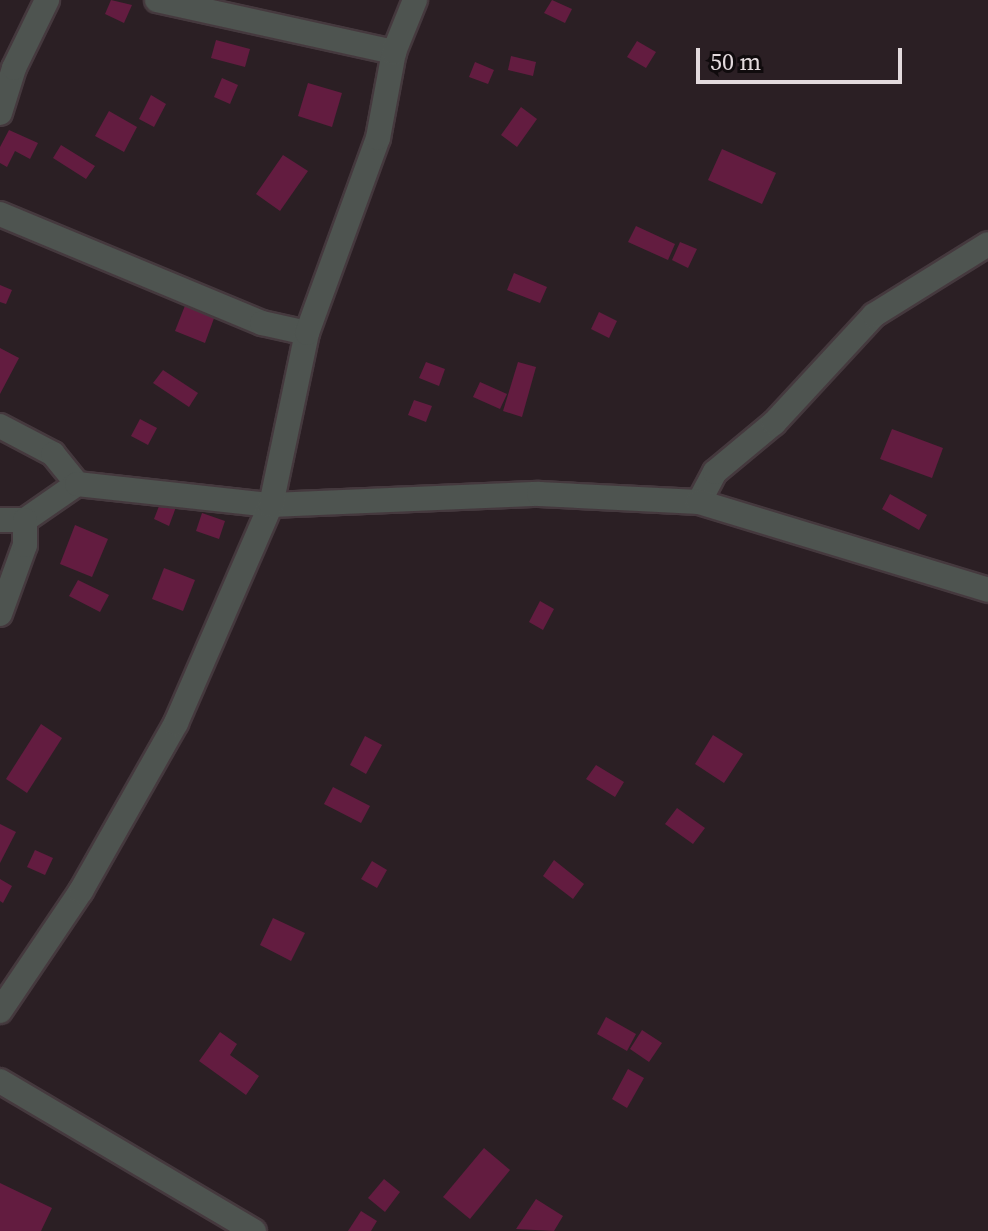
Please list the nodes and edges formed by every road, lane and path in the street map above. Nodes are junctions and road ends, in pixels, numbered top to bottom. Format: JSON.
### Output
{"nodes":[{"id":1,"x":47,"y":0,"type":"edge"},
{"id":2,"x":157,"y":0,"type":"edge"},
{"id":3,"x":415,"y":0,"type":"edge"},
{"id":4,"x":394,"y":52,"type":"junction"},
{"id":5,"x":7,"y":66,"type":"edge"},
{"id":6,"x":0,"y":113,"type":"edge"},
{"id":7,"x":0,"y":214,"type":"edge"},
{"id":8,"x":988,"y":244,"type":"edge"},
{"id":9,"x":307,"y":333,"type":"junction"},
{"id":10,"x":0,"y":426,"type":"edge"},
{"id":11,"x":77,"y":484,"type":"junction"},
{"id":12,"x":699,"y":502,"type":"junction"},
{"id":13,"x":271,"y":505,"type":"junction"},
{"id":14,"x":0,"y":520,"type":"edge"},
{"id":15,"x":25,"y":520,"type":"junction"},
{"id":16,"x":988,"y":590,"type":"edge"},
{"id":17,"x":0,"y":614,"type":"edge"},
{"id":18,"x":0,"y":1011,"type":"edge"},
{"id":19,"x":0,"y":1081,"type":"edge"},
{"id":20,"x":254,"y":1231,"type":"edge"}],
"edges":[{"from":1,"to":5,"type":"street"},
{"from":2,"to":4,"type":"street"},
{"from":3,"to":4,"type":"street"},
{"from":4,"to":9,"type":"street"},
{"from":5,"to":6,"type":"street"},
{"from":7,"to":9,"type":"street"},
{"from":8,"to":12,"type":"street"},
{"from":9,"to":13,"type":"street"},
{"from":10,"to":11,"type":"street"},
{"from":11,"to":13,"type":"street"},
{"from":11,"to":15,"type":"street"},
{"from":12,"to":13,"type":"street"},
{"from":12,"to":16,"type":"street"},
{"from":13,"to":18,"type":"street"},
{"from":14,"to":15,"type":"street"},
{"from":15,"to":17,"type":"street"},
{"from":19,"to":20,"type":"street"}]}
